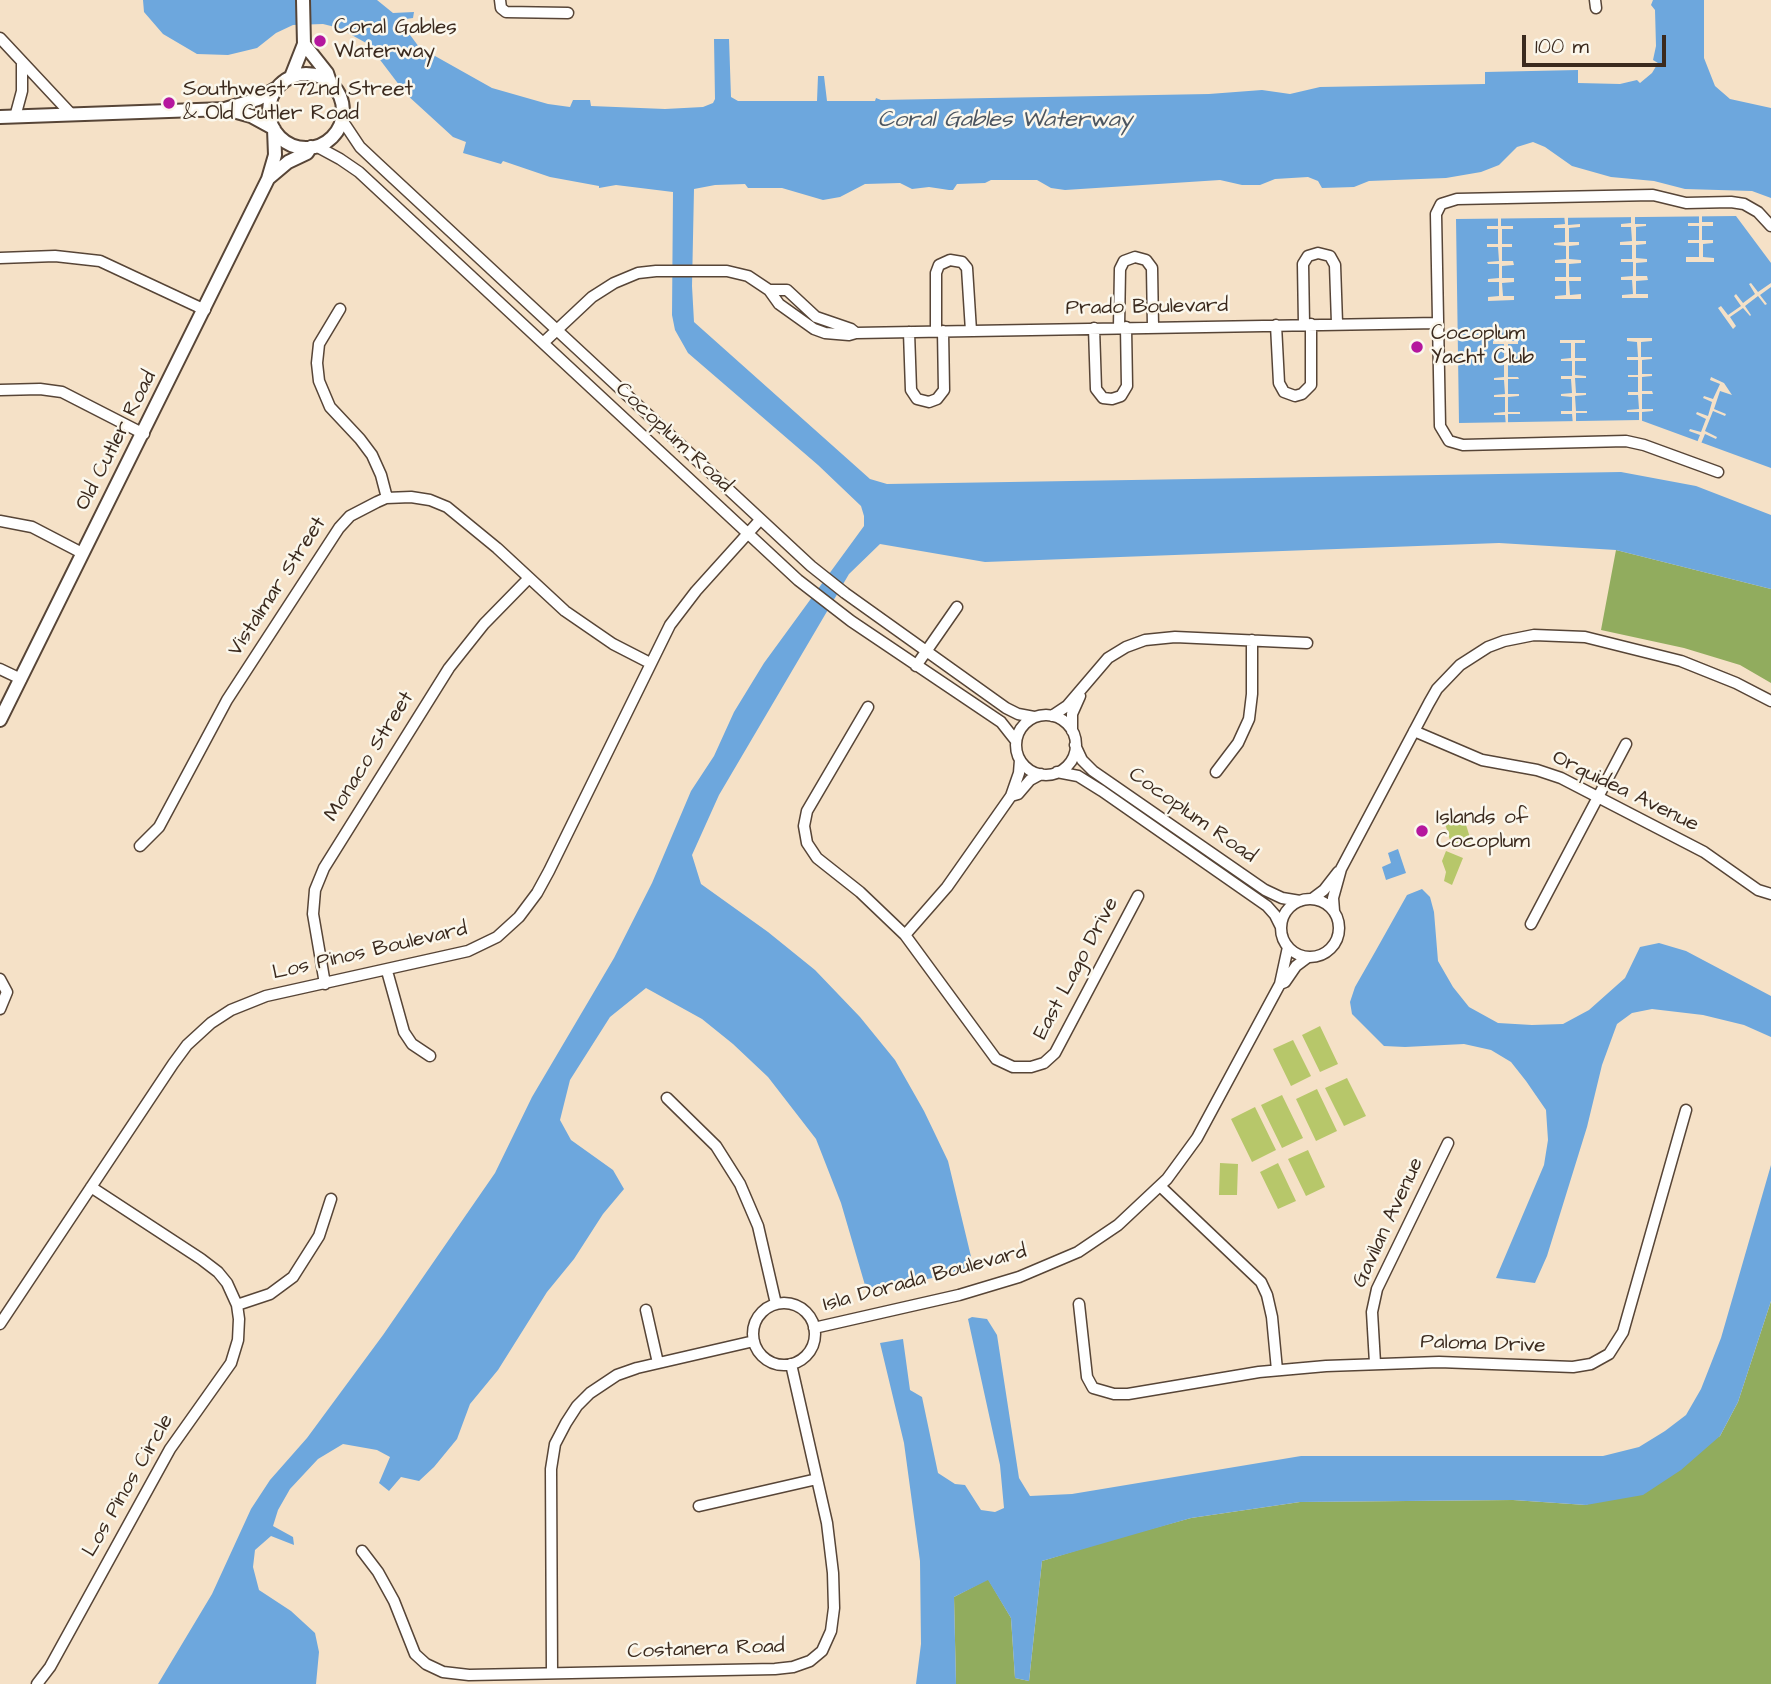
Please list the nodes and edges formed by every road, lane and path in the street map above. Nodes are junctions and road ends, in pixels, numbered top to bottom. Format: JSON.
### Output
{"nodes":[{"id":1,"x":303,"y":0,"type":"edge"},
{"id":2,"x":500,"y":0,"type":"edge"},
{"id":3,"x":568,"y":13,"type":"dead end"},
{"id":4,"x":0,"y":38,"type":"edge"},
{"id":5,"x":304,"y":38,"type":"junction"},
{"id":6,"x":22,"y":63,"type":"junction"},
{"id":7,"x":290,"y":77,"type":"junction"},
{"id":8,"x":330,"y":82,"type":"junction"},
{"id":9,"x":277,"y":88,"type":"junction"},
{"id":10,"x":225,"y":109,"type":"junction"},
{"id":11,"x":72,"y":115,"type":"junction"},
{"id":12,"x":0,"y":117,"type":"edge"},
{"id":13,"x":15,"y":117,"type":"junction"},
{"id":14,"x":342,"y":120,"type":"junction"},
{"id":15,"x":273,"y":129,"type":"junction"},
{"id":16,"x":314,"y":147,"type":"junction"},
{"id":17,"x":268,"y":178,"type":"junction"},
{"id":18,"x":1771,"y":226,"type":"edge"},
{"id":19,"x":0,"y":258,"type":"edge"},
{"id":20,"x":769,"y":290,"type":"junction"},
{"id":21,"x":340,"y":309,"type":"dead end"},
{"id":22,"x":205,"y":310,"type":"junction"},
{"id":23,"x":1337,"y":323,"type":"junction"},
{"id":24,"x":1438,"y":323,"type":"junction"},
{"id":25,"x":1276,"y":324,"type":"junction"},
{"id":26,"x":1308,"y":324,"type":"junction"},
{"id":27,"x":1123,"y":327,"type":"junction"},
{"id":28,"x":1153,"y":327,"type":"junction"},
{"id":29,"x":1094,"y":328,"type":"junction"},
{"id":30,"x":556,"y":330,"type":"junction"},
{"id":31,"x":939,"y":331,"type":"junction"},
{"id":32,"x":971,"y":331,"type":"junction"},
{"id":33,"x":909,"y":332,"type":"junction"},
{"id":34,"x":856,"y":333,"type":"junction"},
{"id":35,"x":543,"y":343,"type":"junction"},
{"id":36,"x":0,"y":390,"type":"edge"},
{"id":37,"x":144,"y":434,"type":"junction"},
{"id":38,"x":1718,"y":472,"type":"dead end"},
{"id":39,"x":387,"y":498,"type":"junction"},
{"id":40,"x":760,"y":520,"type":"junction"},
{"id":41,"x":0,"y":521,"type":"edge"},
{"id":42,"x":747,"y":534,"type":"junction"},
{"id":43,"x":82,"y":553,"type":"junction"},
{"id":44,"x":529,"y":578,"type":"junction"},
{"id":45,"x":957,"y":607,"type":"dead end"},
{"id":46,"x":1252,"y":640,"type":"junction"},
{"id":47,"x":1307,"y":643,"type":"dead end"},
{"id":48,"x":926,"y":650,"type":"junction"},
{"id":49,"x":650,"y":663,"type":"junction"},
{"id":50,"x":916,"y":666,"type":"junction"},
{"id":51,"x":0,"y":669,"type":"edge"},
{"id":52,"x":20,"y":679,"type":"junction"},
{"id":53,"x":1081,"y":692,"type":"junction"},
{"id":54,"x":1771,"y":701,"type":"edge"},
{"id":55,"x":868,"y":708,"type":"dead end"},
{"id":56,"x":1052,"y":716,"type":"junction"},
{"id":57,"x":1034,"y":717,"type":"junction"},
{"id":58,"x":0,"y":720,"type":"edge"},
{"id":59,"x":1414,"y":731,"type":"junction"},
{"id":60,"x":1072,"y":732,"type":"junction"},
{"id":61,"x":1016,"y":741,"type":"junction"},
{"id":62,"x":1626,"y":744,"type":"dead end"},
{"id":63,"x":1075,"y":745,"type":"junction"},
{"id":64,"x":1020,"y":760,"type":"junction"},
{"id":65,"x":1057,"y":772,"type":"junction"},
{"id":66,"x":1216,"y":772,"type":"dead end"},
{"id":67,"x":1041,"y":774,"type":"junction"},
{"id":68,"x":1010,"y":796,"type":"junction"},
{"id":69,"x":1598,"y":796,"type":"junction"},
{"id":70,"x":140,"y":846,"type":"dead end"},
{"id":71,"x":1341,"y":869,"type":"junction"},
{"id":72,"x":1771,"y":894,"type":"edge"},
{"id":73,"x":1138,"y":896,"type":"dead end"},
{"id":74,"x":1312,"y":899,"type":"junction"},
{"id":75,"x":1300,"y":901,"type":"junction"},
{"id":76,"x":1334,"y":911,"type":"junction"},
{"id":77,"x":1531,"y":924,"type":"dead end"},
{"id":78,"x":1281,"y":927,"type":"junction"},
{"id":79,"x":905,"y":935,"type":"junction"},
{"id":80,"x":1288,"y":947,"type":"junction"},
{"id":81,"x":1308,"y":957,"type":"junction"},
{"id":82,"x":387,"y":971,"type":"junction"},
{"id":83,"x":0,"y":979,"type":"edge"},
{"id":84,"x":325,"y":984,"type":"junction"},
{"id":85,"x":1280,"y":984,"type":"junction"},
{"id":86,"x":0,"y":1009,"type":"edge"},
{"id":87,"x":430,"y":1056,"type":"dead end"},
{"id":88,"x":667,"y":1098,"type":"dead end"},
{"id":89,"x":1686,"y":1110,"type":"dead end"},
{"id":90,"x":1448,"y":1143,"type":"dead end"},
{"id":91,"x":1160,"y":1186,"type":"junction"},
{"id":92,"x":91,"y":1187,"type":"junction"},
{"id":93,"x":331,"y":1199,"type":"dead end"},
{"id":94,"x":776,"y":1304,"type":"junction"},
{"id":95,"x":1079,"y":1304,"type":"dead end"},
{"id":96,"x":237,"y":1305,"type":"junction"},
{"id":97,"x":646,"y":1310,"type":"dead end"},
{"id":98,"x":0,"y":1324,"type":"edge"},
{"id":99,"x":814,"y":1328,"type":"junction"},
{"id":100,"x":754,"y":1341,"type":"junction"},
{"id":101,"x":658,"y":1363,"type":"junction"},
{"id":102,"x":1375,"y":1363,"type":"junction"},
{"id":103,"x":791,"y":1364,"type":"junction"},
{"id":104,"x":1277,"y":1370,"type":"junction"},
{"id":105,"x":817,"y":1479,"type":"junction"},
{"id":106,"x":699,"y":1506,"type":"dead end"},
{"id":107,"x":362,"y":1551,"type":"dead end"},
{"id":108,"x":552,"y":1672,"type":"junction"},
{"id":109,"x":37,"y":1684,"type":"edge"}],
"edges":[{"from":1,"to":5,"type":"main road"},
{"from":2,"to":3,"type":"street"},
{"from":4,"to":6,"type":"street"},
{"from":5,"to":7,"type":"main road"},
{"from":5,"to":8,"type":"main road"},
{"from":6,"to":11,"type":"street"},
{"from":6,"to":13,"type":"street"},
{"from":7,"to":8,"type":"main road"},
{"from":7,"to":9,"type":"main road"},
{"from":8,"to":14,"type":"main road"},
{"from":9,"to":10,"type":"main road"},
{"from":9,"to":15,"type":"main road"},
{"from":10,"to":11,"type":"main road"},
{"from":10,"to":15,"type":"main road"},
{"from":11,"to":13,"type":"main road"},
{"from":12,"to":13,"type":"main road"},
{"from":14,"to":16,"type":"main road"},
{"from":14,"to":30,"type":"street","name":"Cocoplum Road"},
{"from":15,"to":16,"type":"main road"},
{"from":15,"to":17,"type":"main road","name":"Old Cutler Road"},
{"from":16,"to":17,"type":"main road","name":"Old Cutler Road"},
{"from":16,"to":35,"type":"street","name":"Cocoplum Road"},
{"from":17,"to":22,"type":"main road","name":"Old Cutler Road"},
{"from":18,"to":24,"type":"street"},
{"from":19,"to":22,"type":"street"},
{"from":20,"to":30,"type":"street","name":"Prado Boulevard"},
{"from":20,"to":34,"type":"street","name":"Prado Boulevard"},
{"from":20,"to":34,"type":"street","name":"Prado Boulevard"},
{"from":21,"to":39,"type":"street"},
{"from":22,"to":37,"type":"main road","name":"Old Cutler Road"},
{"from":23,"to":24,"type":"street","name":"Prado Boulevard"},
{"from":23,"to":26,"type":"street","name":"Prado Boulevard"},
{"from":23,"to":26,"type":"street"},
{"from":24,"to":38,"type":"street"},
{"from":25,"to":26,"type":"street","name":"Prado Boulevard"},
{"from":25,"to":26,"type":"street"},
{"from":25,"to":28,"type":"street","name":"Prado Boulevard"},
{"from":27,"to":28,"type":"street","name":"Prado Boulevard"},
{"from":27,"to":28,"type":"street"},
{"from":27,"to":29,"type":"street","name":"Prado Boulevard"},
{"from":27,"to":29,"type":"street"},
{"from":29,"to":32,"type":"street","name":"Prado Boulevard"},
{"from":30,"to":35,"type":"street","name":"Prado Boulevard"},
{"from":30,"to":40,"type":"street","name":"Cocoplum Road"},
{"from":31,"to":32,"type":"street","name":"Prado Boulevard"},
{"from":31,"to":32,"type":"street"},
{"from":31,"to":33,"type":"street","name":"Prado Boulevard"},
{"from":31,"to":33,"type":"street"},
{"from":33,"to":34,"type":"street","name":"Prado Boulevard"},
{"from":35,"to":42,"type":"street","name":"Cocoplum Road"},
{"from":36,"to":37,"type":"street"},
{"from":37,"to":43,"type":"main road","name":"Old Cutler Road"},
{"from":39,"to":44,"type":"street","name":"Vistalmar Street"},
{"from":39,"to":70,"type":"street","name":"Vistalmar Street"},
{"from":40,"to":42,"type":"street","name":"Los Pinos Boulevard"},
{"from":40,"to":48,"type":"street","name":"Cocoplum Road"},
{"from":41,"to":43,"type":"street"},
{"from":42,"to":49,"type":"street","name":"Los Pinos Boulevard"},
{"from":42,"to":50,"type":"street","name":"Cocoplum Road"},
{"from":43,"to":52,"type":"main road","name":"Old Cutler Road"},
{"from":44,"to":49,"type":"street","name":"Vistalmar Street"},
{"from":44,"to":84,"type":"street","name":"Monaco Street"},
{"from":45,"to":48,"type":"street"},
{"from":46,"to":47,"type":"street"},
{"from":46,"to":53,"type":"street"},
{"from":46,"to":66,"type":"street"},
{"from":48,"to":50,"type":"street"},
{"from":48,"to":57,"type":"street","name":"Cocoplum Road"},
{"from":49,"to":82,"type":"street","name":"Los Pinos Boulevard"},
{"from":50,"to":61,"type":"street","name":"Cocoplum Road"},
{"from":51,"to":52,"type":"street"},
{"from":52,"to":58,"type":"main road","name":"Old Cutler Road"},
{"from":53,"to":56,"type":"street"},
{"from":53,"to":60,"type":"street"},
{"from":54,"to":59,"type":"street"},
{"from":55,"to":79,"type":"street","name":"East Lago Drive"},
{"from":56,"to":57,"type":"street","name":"Cocoplum Road"},
{"from":56,"to":60,"type":"street"},
{"from":57,"to":61,"type":"street"},
{"from":59,"to":69,"type":"street","name":"Orquidea Avenue"},
{"from":59,"to":71,"type":"street"},
{"from":60,"to":63,"type":"street","name":"Cocoplum Road"},
{"from":61,"to":64,"type":"street"},
{"from":62,"to":69,"type":"street"},
{"from":63,"to":65,"type":"street"},
{"from":63,"to":75,"type":"street","name":"Cocoplum Road"},
{"from":64,"to":67,"type":"street"},
{"from":64,"to":68,"type":"street"},
{"from":65,"to":67,"type":"street","name":"Cocoplum Road"},
{"from":65,"to":78,"type":"street","name":"Cocoplum Road"},
{"from":67,"to":68,"type":"street"},
{"from":68,"to":79,"type":"street"},
{"from":69,"to":72,"type":"street","name":"Orquidea Avenue"},
{"from":69,"to":77,"type":"street"},
{"from":71,"to":74,"type":"street"},
{"from":71,"to":76,"type":"street"},
{"from":73,"to":79,"type":"street","name":"East Lago Drive"},
{"from":74,"to":75,"type":"street"},
{"from":74,"to":76,"type":"street"},
{"from":75,"to":78,"type":"street"},
{"from":76,"to":81,"type":"street"},
{"from":78,"to":80,"type":"street"},
{"from":80,"to":81,"type":"street"},
{"from":80,"to":85,"type":"street","name":"Isla Dorada Boulevard"},
{"from":81,"to":85,"type":"street","name":"Isla Dorada Boulevard"},
{"from":82,"to":84,"type":"street","name":"Los Pinos Boulevard"},
{"from":82,"to":87,"type":"street"},
{"from":83,"to":86,"type":"street"},
{"from":84,"to":92,"type":"street","name":"Los Pinos Boulevard"},
{"from":85,"to":91,"type":"street","name":"Isla Dorada Boulevard"},
{"from":88,"to":94,"type":"street"},
{"from":89,"to":102,"type":"street","name":"Paloma Drive"},
{"from":90,"to":102,"type":"street","name":"Gavilan Avenue"},
{"from":91,"to":99,"type":"street","name":"Isla Dorada Boulevard"},
{"from":91,"to":104,"type":"street"},
{"from":92,"to":96,"type":"street"},
{"from":92,"to":98,"type":"street","name":"Los Pinos Boulevard"},
{"from":93,"to":96,"type":"street"},
{"from":94,"to":99,"type":"street"},
{"from":94,"to":100,"type":"street"},
{"from":95,"to":104,"type":"street","name":"Paloma Drive"},
{"from":96,"to":109,"type":"street","name":"Los Pinos Circle"},
{"from":97,"to":101,"type":"street"},
{"from":99,"to":103,"type":"street"},
{"from":100,"to":101,"type":"street"},
{"from":100,"to":103,"type":"street"},
{"from":101,"to":108,"type":"street"},
{"from":102,"to":104,"type":"street","name":"Paloma Drive"},
{"from":103,"to":105,"type":"street","name":"Costanera Road"},
{"from":105,"to":106,"type":"street"},
{"from":105,"to":108,"type":"street","name":"Costanera Road"},
{"from":107,"to":108,"type":"street","name":"Costanera Road"}]}
